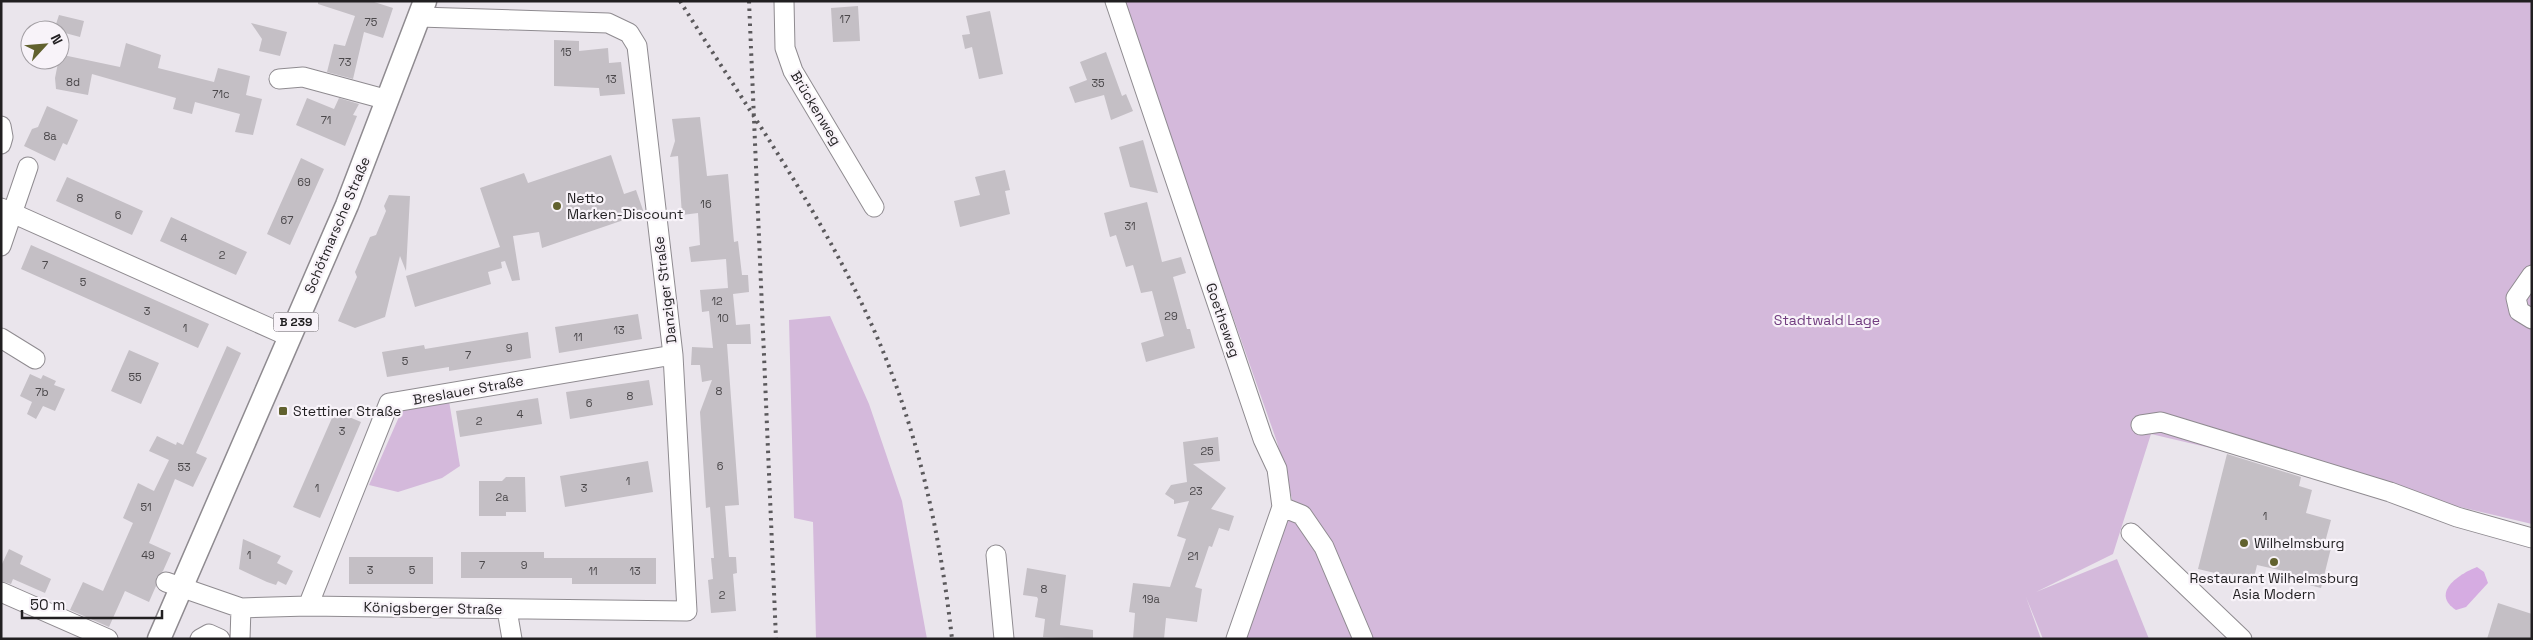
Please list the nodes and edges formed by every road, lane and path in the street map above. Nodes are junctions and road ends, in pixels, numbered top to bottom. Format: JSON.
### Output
{"nodes":[{"id":1,"x":784,"y":1,"type":"edge"},
{"id":2,"x":1116,"y":1,"type":"edge"},
{"id":3,"x":423,"y":9,"type":"edge"},
{"id":4,"x":279,"y":79,"type":"dead end"},
{"id":5,"x":388,"y":100,"type":"junction"},
{"id":6,"x":1,"y":126,"type":"edge"},
{"id":7,"x":1,"y":144,"type":"edge"},
{"id":8,"x":28,"y":167,"type":"dead end"},
{"id":9,"x":874,"y":207,"type":"dead end"},
{"id":10,"x":7,"y":210,"type":"edge"},
{"id":11,"x":1,"y":246,"type":"edge"},
{"id":12,"x":2532,"y":275,"type":"edge"},
{"id":13,"x":2532,"y":319,"type":"edge"},
{"id":14,"x":290,"y":337,"type":"junction"},
{"id":15,"x":1,"y":338,"type":"edge"},
{"id":16,"x":673,"y":355,"type":"junction"},
{"id":17,"x":34,"y":359,"type":"dead end"},
{"id":18,"x":2142,"y":425,"type":"dead end"},
{"id":19,"x":1282,"y":507,"type":"junction"},
{"id":20,"x":2131,"y":533,"type":"dead end"},
{"id":21,"x":2532,"y":538,"type":"edge"},
{"id":22,"x":996,"y":555,"type":"dead end"},
{"id":23,"x":174,"y":585,"type":"junction"},
{"id":24,"x":1,"y":592,"type":"edge"},
{"id":25,"x":308,"y":606,"type":"junction"},
{"id":26,"x":241,"y":608,"type":"junction"},
{"id":27,"x":508,"y":610,"type":"junction"},
{"id":28,"x":687,"y":611,"type":"joint"},
{"id":29,"x":108,"y":639,"type":"edge"},
{"id":30,"x":159,"y":639,"type":"edge"},
{"id":31,"x":200,"y":639,"type":"edge"},
{"id":32,"x":220,"y":639,"type":"edge"},
{"id":33,"x":240,"y":639,"type":"edge"},
{"id":34,"x":512,"y":639,"type":"edge"},
{"id":35,"x":1004,"y":639,"type":"edge"},
{"id":36,"x":1236,"y":639,"type":"edge"},
{"id":37,"x":1363,"y":639,"type":"edge"},
{"id":38,"x":2242,"y":639,"type":"edge"}],
"edges":[{"from":1,"to":9,"type":"street","name":"Brückenweg"},
{"from":2,"to":19,"type":"street","name":"Goetheweg"},
{"from":3,"to":5,"type":"main road","name":"Schötmarsche Straße","number":"B 239"},
{"from":3,"to":16,"type":"street","name":"Danziger Straße"},
{"from":4,"to":5,"type":"street"},
{"from":5,"to":14,"type":"main road","name":"Schötmarsche Straße","number":"B 239"},
{"from":6,"to":7,"type":"street"},
{"from":8,"to":10,"type":"street"},
{"from":10,"to":11,"type":"street"},
{"from":10,"to":14,"type":"street"},
{"from":12,"to":13,"type":"street"},
{"from":14,"to":23,"type":"main road","name":"Schötmarsche Straße","number":"B 239"},
{"from":15,"to":17,"type":"street"},
{"from":16,"to":25,"type":"street","name":"Breslauer Straße"},
{"from":16,"to":28,"type":"street","name":"Danziger Straße"},
{"from":18,"to":21,"type":"street"},
{"from":19,"to":36,"type":"street","name":"Goetheweg"},
{"from":19,"to":37,"type":"street"},
{"from":20,"to":38,"type":"street"},
{"from":22,"to":35,"type":"street"},
{"from":23,"to":26,"type":"street","name":"Königsberger Straße"},
{"from":23,"to":30,"type":"main road","name":"Schötmarsche Straße","number":"B 239"},
{"from":24,"to":29,"type":"street"},
{"from":25,"to":26,"type":"street","name":"Königsberger Straße"},
{"from":25,"to":27,"type":"street","name":"Königsberger Straße"},
{"from":26,"to":33,"type":"street"},
{"from":27,"to":28,"type":"street","name":"Königsberger Straße"},
{"from":27,"to":34,"type":"street"},
{"from":31,"to":32,"type":"street"}]}
